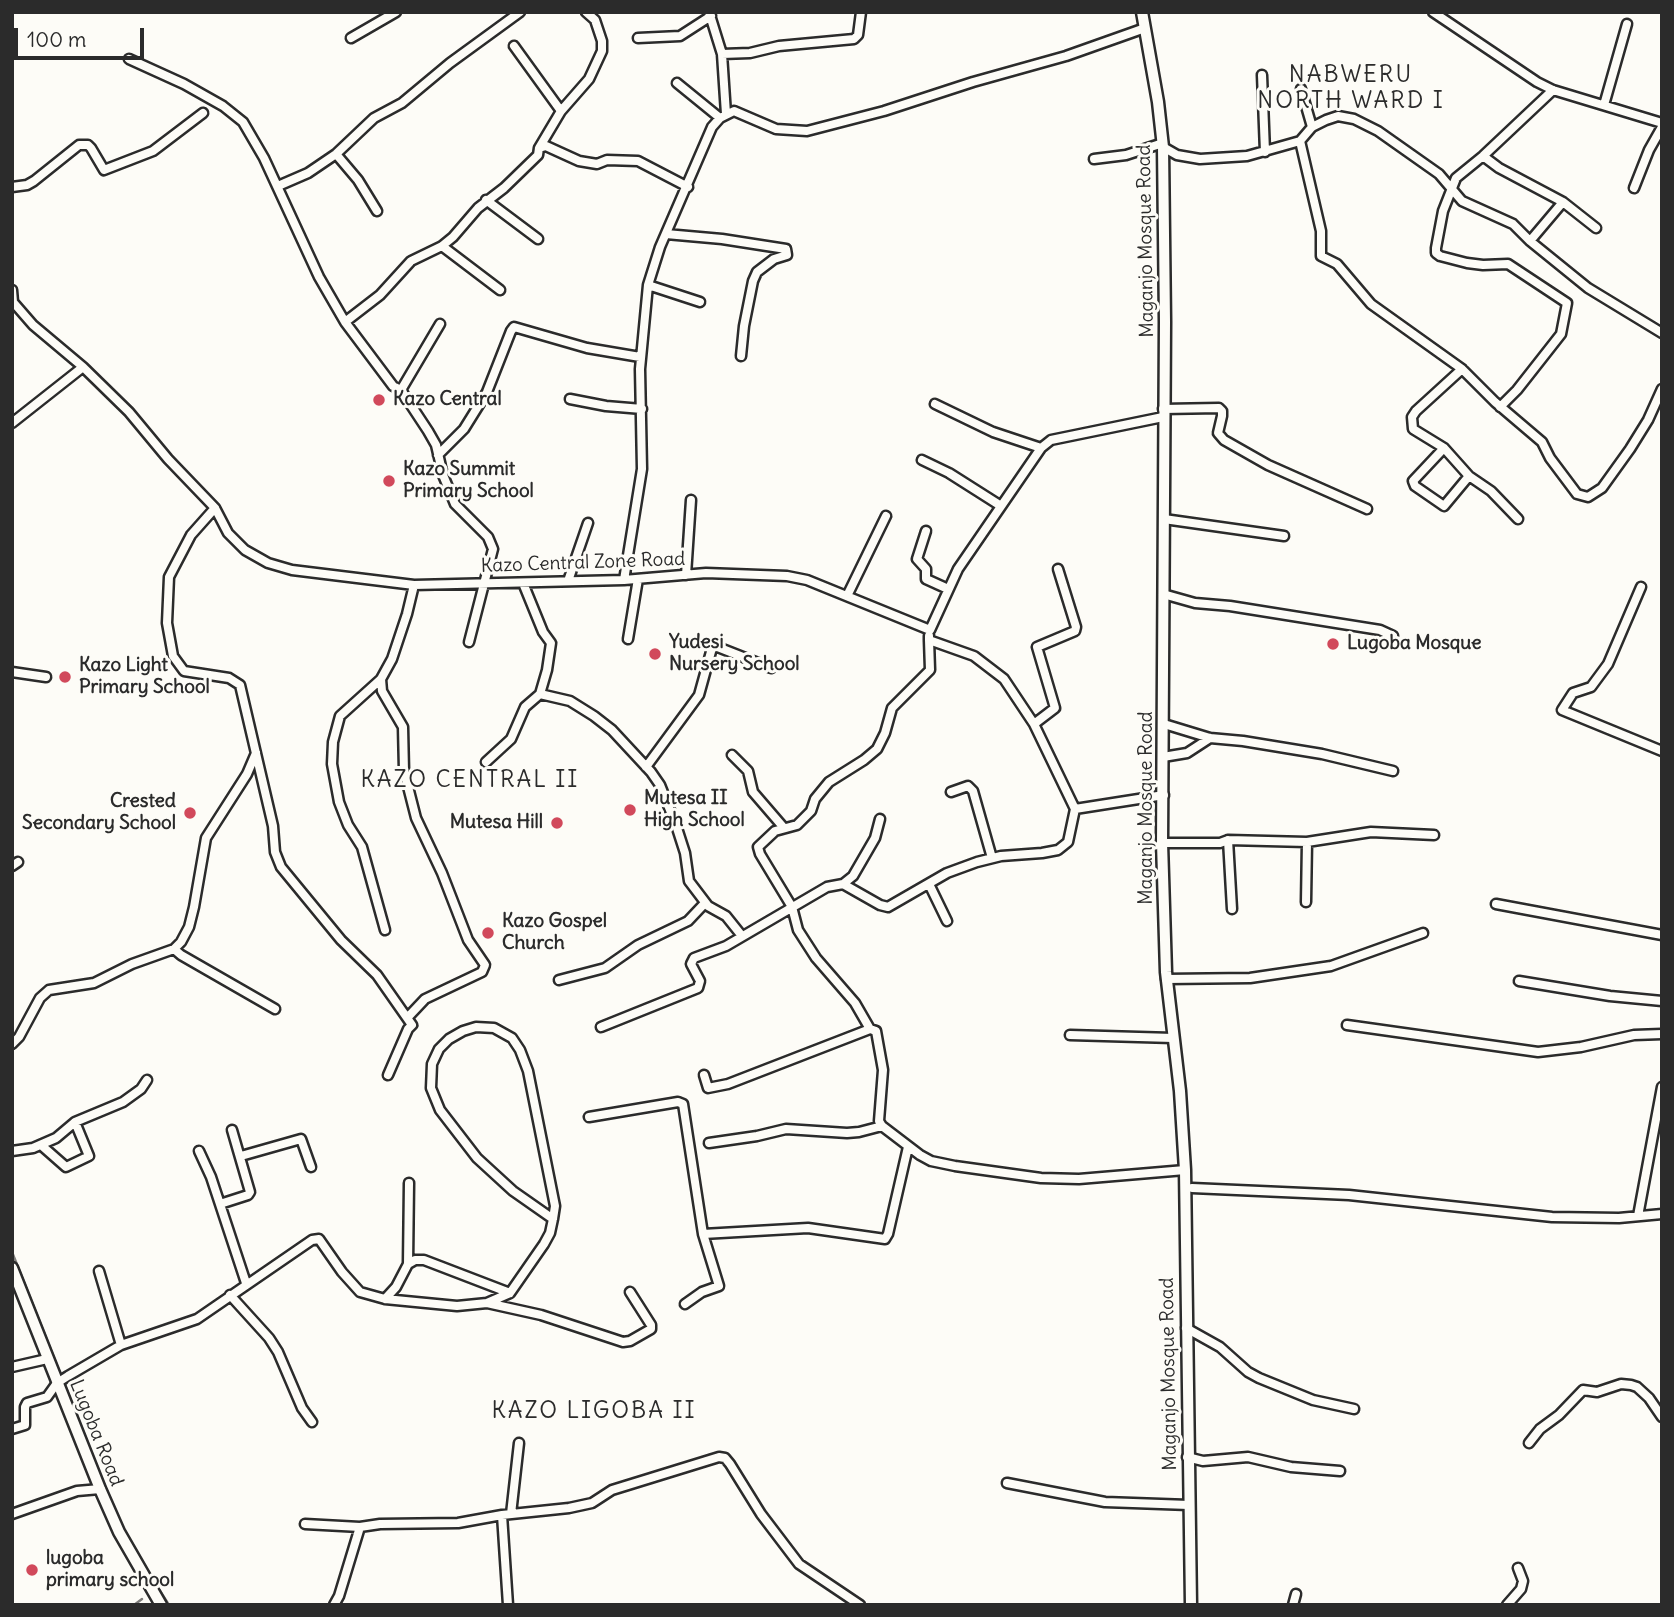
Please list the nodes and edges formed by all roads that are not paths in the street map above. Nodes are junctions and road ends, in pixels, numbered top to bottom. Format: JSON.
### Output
{"nodes":[{"id":1,"x":396,"y":12,"type":"edge"},
{"id":2,"x":520,"y":12,"type":"edge"},
{"id":3,"x":586,"y":12,"type":"edge"},
{"id":4,"x":861,"y":12,"type":"edge"},
{"id":5,"x":1142,"y":12,"type":"edge"},
{"id":6,"x":1433,"y":12,"type":"edge"},
{"id":7,"x":710,"y":14,"type":"edge"},
{"id":8,"x":1627,"y":24,"type":"dead end"},
{"id":9,"x":1145,"y":28,"type":"junction"},
{"id":10,"x":351,"y":38,"type":"dead end"},
{"id":11,"x":638,"y":38,"type":"dead end"},
{"id":12,"x":514,"y":46,"type":"dead end"},
{"id":13,"x":722,"y":54,"type":"junction"},
{"id":14,"x":129,"y":59,"type":"dead end"},
{"id":15,"x":1262,"y":75,"type":"dead end"},
{"id":16,"x":677,"y":83,"type":"dead end"},
{"id":17,"x":1301,"y":89,"type":"dead end"},
{"id":18,"x":1553,"y":90,"type":"junction"},
{"id":19,"x":1604,"y":105,"type":"junction"},
{"id":20,"x":561,"y":111,"type":"junction"},
{"id":21,"x":203,"y":113,"type":"dead end"},
{"id":22,"x":723,"y":116,"type":"junction"},
{"id":23,"x":1662,"y":125,"type":"edge"},
{"id":24,"x":1312,"y":127,"type":"junction"},
{"id":25,"x":1300,"y":141,"type":"junction"},
{"id":26,"x":1163,"y":145,"type":"junction"},
{"id":27,"x":539,"y":148,"type":"junction"},
{"id":28,"x":1265,"y":152,"type":"junction"},
{"id":29,"x":336,"y":154,"type":"junction"},
{"id":30,"x":1483,"y":156,"type":"junction"},
{"id":31,"x":1094,"y":159,"type":"dead end"},
{"id":32,"x":278,"y":186,"type":"junction"},
{"id":33,"x":1452,"y":186,"type":"junction"},
{"id":34,"x":12,"y":187,"type":"edge"},
{"id":35,"x":688,"y":187,"type":"junction"},
{"id":36,"x":1634,"y":188,"type":"dead end"},
{"id":37,"x":486,"y":200,"type":"junction"},
{"id":38,"x":1563,"y":202,"type":"junction"},
{"id":39,"x":377,"y":211,"type":"dead end"},
{"id":40,"x":1596,"y":228,"type":"dead end"},
{"id":41,"x":666,"y":234,"type":"junction"},
{"id":42,"x":538,"y":239,"type":"dead end"},
{"id":43,"x":1530,"y":241,"type":"junction"},
{"id":44,"x":442,"y":246,"type":"junction"},
{"id":45,"x":648,"y":285,"type":"junction"},
{"id":46,"x":12,"y":290,"type":"edge"},
{"id":47,"x":500,"y":290,"type":"dead end"},
{"id":48,"x":700,"y":302,"type":"dead end"},
{"id":49,"x":345,"y":322,"type":"junction"},
{"id":50,"x":440,"y":324,"type":"dead end"},
{"id":51,"x":1662,"y":332,"type":"edge"},
{"id":52,"x":741,"y":356,"type":"dead end"},
{"id":53,"x":640,"y":357,"type":"junction"},
{"id":54,"x":83,"y":367,"type":"junction"},
{"id":55,"x":1462,"y":369,"type":"junction"},
{"id":56,"x":1662,"y":388,"type":"edge"},
{"id":57,"x":401,"y":390,"type":"junction"},
{"id":58,"x":569,"y":399,"type":"dead end"},
{"id":59,"x":935,"y":404,"type":"dead end"},
{"id":60,"x":1500,"y":407,"type":"junction"},
{"id":61,"x":642,"y":410,"type":"junction"},
{"id":62,"x":1163,"y":413,"type":"junction"},
{"id":63,"x":12,"y":423,"type":"edge"},
{"id":64,"x":1041,"y":448,"type":"junction"},
{"id":65,"x":1444,"y":448,"type":"junction"},
{"id":66,"x":438,"y":455,"type":"junction"},
{"id":67,"x":922,"y":460,"type":"dead end"},
{"id":68,"x":1469,"y":476,"type":"junction"},
{"id":69,"x":691,"y":500,"type":"dead end"},
{"id":70,"x":1002,"y":506,"type":"junction"},
{"id":71,"x":215,"y":508,"type":"junction"},
{"id":72,"x":1367,"y":509,"type":"dead end"},
{"id":73,"x":886,"y":516,"type":"dead end"},
{"id":74,"x":1164,"y":519,"type":"junction"},
{"id":75,"x":1518,"y":519,"type":"dead end"},
{"id":76,"x":588,"y":523,"type":"dead end"},
{"id":77,"x":926,"y":531,"type":"dead end"},
{"id":78,"x":1284,"y":536,"type":"dead end"},
{"id":79,"x":1058,"y":569,"type":"dead end"},
{"id":80,"x":686,"y":575,"type":"junction"},
{"id":81,"x":638,"y":579,"type":"junction"},
{"id":82,"x":624,"y":580,"type":"junction"},
{"id":83,"x":568,"y":581,"type":"junction"},
{"id":84,"x":484,"y":582,"type":"junction"},
{"id":85,"x":523,"y":583,"type":"junction"},
{"id":86,"x":414,"y":585,"type":"junction"},
{"id":87,"x":1641,"y":587,"type":"dead end"},
{"id":88,"x":948,"y":589,"type":"junction"},
{"id":89,"x":1163,"y":594,"type":"junction"},
{"id":90,"x":847,"y":596,"type":"junction"},
{"id":91,"x":930,"y":630,"type":"junction"},
{"id":92,"x":1393,"y":636,"type":"dead end"},
{"id":93,"x":628,"y":639,"type":"dead end"},
{"id":94,"x":929,"y":640,"type":"junction"},
{"id":95,"x":469,"y":642,"type":"dead end"},
{"id":96,"x":771,"y":668,"type":"dead end"},
{"id":97,"x":12,"y":672,"type":"edge"},
{"id":98,"x":46,"y":677,"type":"dead end"},
{"id":99,"x":381,"y":679,"type":"junction"},
{"id":100,"x":540,"y":694,"type":"junction"},
{"id":101,"x":1034,"y":724,"type":"junction"},
{"id":102,"x":1164,"y":724,"type":"junction"},
{"id":103,"x":1210,"y":738,"type":"junction"},
{"id":104,"x":1662,"y":751,"type":"edge"},
{"id":105,"x":256,"y":753,"type":"junction"},
{"id":106,"x":732,"y":755,"type":"dead end"},
{"id":107,"x":1163,"y":757,"type":"junction"},
{"id":108,"x":486,"y":762,"type":"dead end"},
{"id":109,"x":646,"y":766,"type":"junction"},
{"id":110,"x":1393,"y":771,"type":"dead end"},
{"id":111,"x":951,"y":792,"type":"dead end"},
{"id":112,"x":1164,"y":796,"type":"junction"},
{"id":113,"x":1075,"y":809,"type":"junction"},
{"id":114,"x":880,"y":819,"type":"dead end"},
{"id":115,"x":784,"y":828,"type":"junction"},
{"id":116,"x":1434,"y":835,"type":"dead end"},
{"id":117,"x":1228,"y":840,"type":"junction"},
{"id":118,"x":1307,"y":842,"type":"junction"},
{"id":119,"x":1162,"y":843,"type":"junction"},
{"id":120,"x":992,"y":858,"type":"junction"},
{"id":121,"x":843,"y":884,"type":"junction"},
{"id":122,"x":929,"y":884,"type":"junction"},
{"id":123,"x":1306,"y":902,"type":"dead end"},
{"id":124,"x":705,"y":903,"type":"junction"},
{"id":125,"x":1496,"y":904,"type":"dead end"},
{"id":126,"x":792,"y":907,"type":"junction"},
{"id":127,"x":1232,"y":909,"type":"dead end"},
{"id":128,"x":947,"y":922,"type":"dead end"},
{"id":129,"x":385,"y":930,"type":"dead end"},
{"id":130,"x":1423,"y":933,"type":"dead end"},
{"id":131,"x":1662,"y":935,"type":"edge"},
{"id":132,"x":742,"y":936,"type":"junction"},
{"id":133,"x":174,"y":949,"type":"junction"},
{"id":134,"x":1167,"y":979,"type":"junction"},
{"id":135,"x":559,"y":980,"type":"dead end"},
{"id":136,"x":1519,"y":981,"type":"dead end"},
{"id":137,"x":1662,"y":1001,"type":"edge"},
{"id":138,"x":275,"y":1009,"type":"dead end"},
{"id":139,"x":408,"y":1017,"type":"junction"},
{"id":140,"x":1347,"y":1026,"type":"dead end"},
{"id":141,"x":601,"y":1027,"type":"dead end"},
{"id":142,"x":870,"y":1029,"type":"junction"},
{"id":143,"x":1662,"y":1034,"type":"edge"},
{"id":144,"x":1070,"y":1035,"type":"dead end"},
{"id":145,"x":1173,"y":1038,"type":"junction"},
{"id":146,"x":12,"y":1044,"type":"edge"},
{"id":147,"x":388,"y":1075,"type":"dead end"},
{"id":148,"x":704,"y":1075,"type":"dead end"},
{"id":149,"x":147,"y":1080,"type":"dead end"},
{"id":150,"x":1662,"y":1087,"type":"edge"},
{"id":151,"x":589,"y":1117,"type":"dead end"},
{"id":152,"x":75,"y":1122,"type":"junction"},
{"id":153,"x":882,"y":1126,"type":"junction"},
{"id":154,"x":232,"y":1129,"type":"dead end"},
{"id":155,"x":709,"y":1143,"type":"dead end"},
{"id":156,"x":41,"y":1144,"type":"junction"},
{"id":157,"x":908,"y":1147,"type":"junction"},
{"id":158,"x":12,"y":1151,"type":"edge"},
{"id":159,"x":199,"y":1151,"type":"dead end"},
{"id":160,"x":241,"y":1156,"type":"junction"},
{"id":161,"x":311,"y":1167,"type":"dead end"},
{"id":162,"x":1185,"y":1170,"type":"junction"},
{"id":163,"x":410,"y":1183,"type":"dead end"},
{"id":164,"x":1192,"y":1188,"type":"dead end"},
{"id":165,"x":220,"y":1204,"type":"junction"},
{"id":166,"x":1662,"y":1214,"type":"edge"},
{"id":167,"x":1638,"y":1216,"type":"junction"},
{"id":168,"x":553,"y":1219,"type":"junction"},
{"id":169,"x":704,"y":1234,"type":"junction"},
{"id":170,"x":408,"y":1264,"type":"junction"},
{"id":171,"x":12,"y":1268,"type":"edge"},
{"id":172,"x":99,"y":1272,"type":"dead end"},
{"id":173,"x":246,"y":1283,"type":"junction"},
{"id":174,"x":510,"y":1293,"type":"junction"},
{"id":175,"x":630,"y":1293,"type":"dead end"},
{"id":176,"x":230,"y":1294,"type":"junction"},
{"id":177,"x":385,"y":1298,"type":"junction"},
{"id":178,"x":487,"y":1303,"type":"junction"},
{"id":179,"x":685,"y":1304,"type":"dead end"},
{"id":180,"x":1186,"y":1328,"type":"junction"},
{"id":181,"x":121,"y":1345,"type":"junction"},
{"id":182,"x":47,"y":1359,"type":"junction"},
{"id":183,"x":12,"y":1367,"type":"edge"},
{"id":184,"x":57,"y":1383,"type":"junction"},
{"id":185,"x":1354,"y":1409,"type":"dead end"},
{"id":186,"x":1662,"y":1417,"type":"edge"},
{"id":187,"x":312,"y":1422,"type":"dead end"},
{"id":188,"x":12,"y":1429,"type":"edge"},
{"id":189,"x":519,"y":1443,"type":"dead end"},
{"id":190,"x":1529,"y":1443,"type":"dead end"},
{"id":191,"x":1188,"y":1457,"type":"junction"},
{"id":192,"x":1340,"y":1471,"type":"dead end"},
{"id":193,"x":1007,"y":1483,"type":"dead end"},
{"id":194,"x":100,"y":1489,"type":"junction"},
{"id":195,"x":1189,"y":1505,"type":"junction"},
{"id":196,"x":12,"y":1514,"type":"edge"},
{"id":197,"x":507,"y":1514,"type":"junction"},
{"id":198,"x":305,"y":1524,"type":"dead end"},
{"id":199,"x":360,"y":1527,"type":"junction"},
{"id":200,"x":1518,"y":1568,"type":"dead end"},
{"id":201,"x":1296,"y":1594,"type":"dead end"},
{"id":202,"x":162,"y":1605,"type":"edge"},
{"id":203,"x":334,"y":1605,"type":"edge"},
{"id":204,"x":508,"y":1605,"type":"edge"},
{"id":205,"x":860,"y":1605,"type":"edge"},
{"id":206,"x":1191,"y":1605,"type":"edge"},
{"id":207,"x":1293,"y":1605,"type":"edge"},
{"id":208,"x":1507,"y":1605,"type":"edge"}],
"edges":[{"from":1,"to":10,"type":"street"},
{"from":2,"to":29,"type":"street"},
{"from":3,"to":20,"type":"street"},
{"from":4,"to":13,"type":"street"},
{"from":5,"to":9,"type":"street","name":"Maganjo Mosque Road"},
{"from":6,"to":18,"type":"street"},
{"from":7,"to":11,"type":"street"},
{"from":7,"to":13,"type":"street"},
{"from":8,"to":19,"type":"street"},
{"from":9,"to":22,"type":"street"},
{"from":9,"to":26,"type":"street","name":"Maganjo Mosque Road"},
{"from":12,"to":20,"type":"street"},
{"from":13,"to":22,"type":"street"},
{"from":14,"to":32,"type":"street"},
{"from":15,"to":28,"type":"street"},
{"from":16,"to":22,"type":"street"},
{"from":17,"to":24,"type":"street"},
{"from":18,"to":19,"type":"street"},
{"from":18,"to":30,"type":"street"},
{"from":19,"to":23,"type":"street"},
{"from":20,"to":27,"type":"street"},
{"from":21,"to":34,"type":"street"},
{"from":22,"to":35,"type":"street"},
{"from":23,"to":36,"type":"street"},
{"from":24,"to":25,"type":"street"},
{"from":24,"to":33,"type":"street"},
{"from":25,"to":28,"type":"street"},
{"from":25,"to":55,"type":"street"},
{"from":26,"to":28,"type":"street"},
{"from":26,"to":31,"type":"street"},
{"from":26,"to":62,"type":"street","name":"Maganjo Mosque Road"},
{"from":27,"to":35,"type":"street"},
{"from":27,"to":37,"type":"street"},
{"from":29,"to":32,"type":"street"},
{"from":29,"to":39,"type":"street"},
{"from":30,"to":33,"type":"street"},
{"from":30,"to":38,"type":"street"},
{"from":32,"to":49,"type":"street"},
{"from":33,"to":43,"type":"street"},
{"from":33,"to":60,"type":"street"},
{"from":35,"to":41,"type":"street"},
{"from":37,"to":42,"type":"street"},
{"from":37,"to":44,"type":"street"},
{"from":38,"to":40,"type":"street"},
{"from":38,"to":43,"type":"street"},
{"from":41,"to":45,"type":"street"},
{"from":41,"to":52,"type":"street"},
{"from":43,"to":51,"type":"street"},
{"from":44,"to":47,"type":"street"},
{"from":44,"to":49,"type":"street"},
{"from":45,"to":48,"type":"street"},
{"from":45,"to":53,"type":"street"},
{"from":46,"to":54,"type":"street","name":"Kazo Central Zone Road"},
{"from":49,"to":57,"type":"street"},
{"from":50,"to":57,"type":"street"},
{"from":53,"to":61,"type":"street"},
{"from":53,"to":66,"type":"street"},
{"from":54,"to":63,"type":"street"},
{"from":54,"to":71,"type":"street","name":"Kazo Central Zone Road"},
{"from":55,"to":60,"type":"street"},
{"from":55,"to":65,"type":"street"},
{"from":56,"to":60,"type":"street"},
{"from":57,"to":66,"type":"street"},
{"from":58,"to":61,"type":"street"},
{"from":59,"to":64,"type":"street"},
{"from":61,"to":82,"type":"street"},
{"from":62,"to":64,"type":"street"},
{"from":62,"to":72,"type":"street"},
{"from":62,"to":74,"type":"street","name":"Maganjo Mosque Road"},
{"from":64,"to":70,"type":"street"},
{"from":65,"to":68,"type":"street"},
{"from":65,"to":68,"type":"street"},
{"from":66,"to":84,"type":"street"},
{"from":67,"to":70,"type":"street"},
{"from":68,"to":75,"type":"street"},
{"from":69,"to":80,"type":"street"},
{"from":70,"to":88,"type":"street"},
{"from":71,"to":86,"type":"street","name":"Kazo Central Zone Road"},
{"from":71,"to":105,"type":"street"},
{"from":73,"to":90,"type":"street"},
{"from":74,"to":78,"type":"street"},
{"from":74,"to":89,"type":"street","name":"Maganjo Mosque Road"},
{"from":76,"to":83,"type":"street"},
{"from":77,"to":88,"type":"street"},
{"from":79,"to":101,"type":"street"},
{"from":80,"to":81,"type":"street","name":"Kazo Central Zone Road"},
{"from":80,"to":90,"type":"street","name":"Kazo Central Zone Road"},
{"from":81,"to":82,"type":"street","name":"Kazo Central Zone Road"},
{"from":81,"to":93,"type":"street"},
{"from":82,"to":83,"type":"street","name":"Kazo Central Zone Road"},
{"from":83,"to":85,"type":"street","name":"Kazo Central Zone Road"},
{"from":84,"to":85,"type":"street","name":"Kazo Central Zone Road"},
{"from":84,"to":86,"type":"street","name":"Kazo Central Zone Road"},
{"from":84,"to":95,"type":"street"},
{"from":85,"to":100,"type":"street"},
{"from":86,"to":99,"type":"street"},
{"from":87,"to":104,"type":"street"},
{"from":88,"to":91,"type":"street"},
{"from":89,"to":92,"type":"street"},
{"from":89,"to":102,"type":"street","name":"Maganjo Mosque Road"},
{"from":90,"to":91,"type":"street","name":"Kazo Central Zone Road"},
{"from":91,"to":94,"type":"street"},
{"from":94,"to":101,"type":"street"},
{"from":94,"to":115,"type":"street"},
{"from":96,"to":109,"type":"street"},
{"from":97,"to":98,"type":"street"},
{"from":99,"to":129,"type":"street"},
{"from":99,"to":139,"type":"street"},
{"from":100,"to":108,"type":"street"},
{"from":100,"to":109,"type":"street"},
{"from":101,"to":113,"type":"street"},
{"from":102,"to":103,"type":"street"},
{"from":102,"to":107,"type":"street","name":"Maganjo Mosque Road"},
{"from":103,"to":107,"type":"street"},
{"from":103,"to":110,"type":"street"},
{"from":105,"to":133,"type":"street"},
{"from":105,"to":139,"type":"street"},
{"from":106,"to":115,"type":"street"},
{"from":107,"to":112,"type":"street","name":"Maganjo Mosque Road"},
{"from":109,"to":124,"type":"street"},
{"from":111,"to":120,"type":"street"},
{"from":112,"to":113,"type":"street"},
{"from":112,"to":119,"type":"street","name":"Maganjo Mosque Road"},
{"from":113,"to":120,"type":"street"},
{"from":114,"to":121,"type":"street"},
{"from":115,"to":126,"type":"street"},
{"from":116,"to":118,"type":"street"},
{"from":117,"to":118,"type":"street"},
{"from":117,"to":119,"type":"street"},
{"from":117,"to":127,"type":"street"},
{"from":118,"to":123,"type":"street"},
{"from":119,"to":134,"type":"street","name":"Maganjo Mosque Road"},
{"from":120,"to":122,"type":"street"},
{"from":121,"to":122,"type":"street"},
{"from":121,"to":126,"type":"street"},
{"from":122,"to":128,"type":"street"},
{"from":124,"to":132,"type":"street"},
{"from":124,"to":135,"type":"street"},
{"from":125,"to":131,"type":"street"},
{"from":126,"to":132,"type":"street"},
{"from":126,"to":142,"type":"street"},
{"from":130,"to":134,"type":"street"},
{"from":132,"to":141,"type":"street"},
{"from":133,"to":138,"type":"street"},
{"from":133,"to":146,"type":"street"},
{"from":134,"to":145,"type":"street","name":"Maganjo Mosque Road"},
{"from":136,"to":137,"type":"street"},
{"from":139,"to":147,"type":"street"},
{"from":140,"to":143,"type":"street"},
{"from":142,"to":148,"type":"street"},
{"from":142,"to":153,"type":"street"},
{"from":144,"to":145,"type":"street"},
{"from":145,"to":162,"type":"street","name":"Maganjo Mosque Road"},
{"from":149,"to":152,"type":"street"},
{"from":150,"to":167,"type":"street"},
{"from":151,"to":169,"type":"street"},
{"from":152,"to":156,"type":"street"},
{"from":152,"to":156,"type":"street"},
{"from":153,"to":155,"type":"street"},
{"from":153,"to":157,"type":"street"},
{"from":154,"to":160,"type":"street"},
{"from":156,"to":158,"type":"street"},
{"from":157,"to":162,"type":"street"},
{"from":157,"to":169,"type":"street"},
{"from":159,"to":165,"type":"street"},
{"from":160,"to":161,"type":"street"},
{"from":160,"to":165,"type":"street"},
{"from":162,"to":180,"type":"street","name":"Maganjo Mosque Road"},
{"from":163,"to":170,"type":"street"},
{"from":164,"to":167,"type":"street"},
{"from":165,"to":173,"type":"street"},
{"from":166,"to":167,"type":"street"},
{"from":168,"to":168,"type":"street"},
{"from":168,"to":174,"type":"street"},
{"from":169,"to":179,"type":"street"},
{"from":170,"to":174,"type":"street"},
{"from":170,"to":177,"type":"street"},
{"from":171,"to":182,"type":"street","name":"Lugoba Road"},
{"from":172,"to":181,"type":"street"},
{"from":173,"to":176,"type":"street"},
{"from":173,"to":177,"type":"street"},
{"from":174,"to":178,"type":"street"},
{"from":175,"to":178,"type":"street"},
{"from":176,"to":181,"type":"street"},
{"from":176,"to":187,"type":"street"},
{"from":177,"to":178,"type":"street"},
{"from":180,"to":185,"type":"street"},
{"from":180,"to":191,"type":"street","name":"Maganjo Mosque Road"},
{"from":181,"to":184,"type":"street"},
{"from":182,"to":183,"type":"street"},
{"from":182,"to":184,"type":"street","name":"Lugoba Road"},
{"from":184,"to":188,"type":"street"},
{"from":184,"to":194,"type":"street","name":"Lugoba Road"},
{"from":186,"to":190,"type":"street"},
{"from":189,"to":197,"type":"street"},
{"from":191,"to":192,"type":"street"},
{"from":191,"to":195,"type":"street","name":"Maganjo Mosque Road"},
{"from":193,"to":195,"type":"street"},
{"from":194,"to":196,"type":"street"},
{"from":194,"to":202,"type":"street","name":"Lugoba Road"},
{"from":195,"to":206,"type":"street","name":"Maganjo Mosque Road"},
{"from":197,"to":199,"type":"street"},
{"from":197,"to":204,"type":"street"},
{"from":197,"to":205,"type":"street"},
{"from":198,"to":199,"type":"street"},
{"from":199,"to":203,"type":"street"},
{"from":200,"to":208,"type":"street"},
{"from":201,"to":207,"type":"street"}]}
